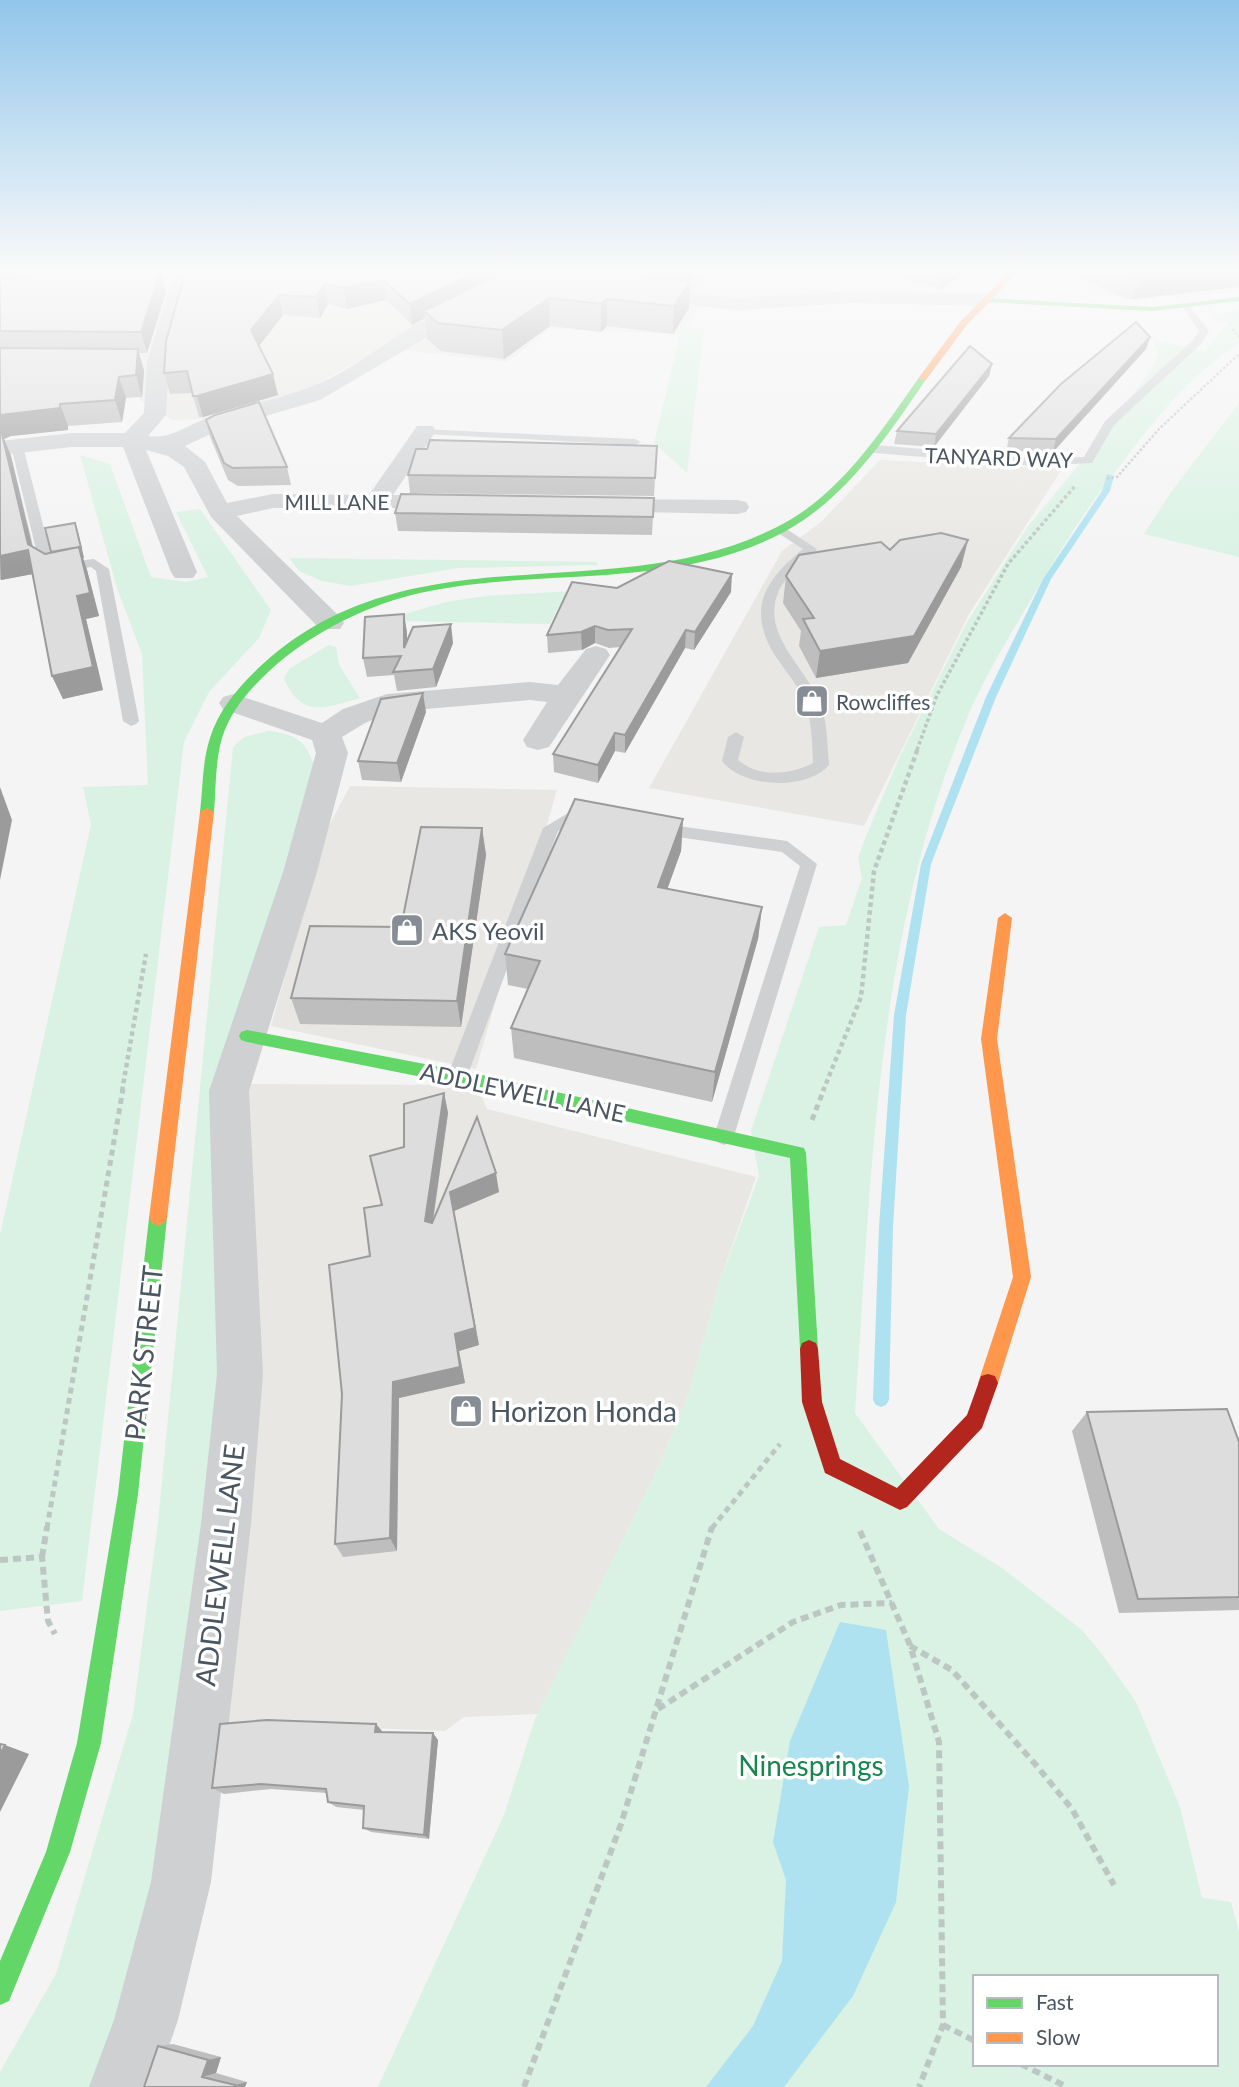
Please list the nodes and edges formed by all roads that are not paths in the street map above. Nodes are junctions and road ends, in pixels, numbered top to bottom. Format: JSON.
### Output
{"nodes":[{"id":1,"x":149,"y":370,"type":"edge"},
{"id":2,"x":358,"y":370,"type":"edge"},
{"id":3,"x":929,"y":370,"type":"edge"},
{"id":4,"x":1167,"y":370,"type":"edge"},
{"id":5,"x":155,"y":415,"type":"junction"},
{"id":6,"x":211,"y":425,"type":"junction"},
{"id":7,"x":425,"y":431,"type":"joint"},
{"id":8,"x":134,"y":441,"type":"junction"},
{"id":9,"x":635,"y":442,"type":"edge"},
{"id":10,"x":166,"y":446,"type":"junction"},
{"id":11,"x":9,"y":447,"type":"edge"},
{"id":12,"x":874,"y":449,"type":"junction"},
{"id":13,"x":377,"y":501,"type":"junction"},
{"id":14,"x":469,"y":503,"type":"edge"},
{"id":15,"x":574,"y":506,"type":"edge"},
{"id":16,"x":737,"y":507,"type":"dead end"},
{"id":17,"x":220,"y":512,"type":"junction"},
{"id":18,"x":782,"y":530,"type":"junction"},
{"id":19,"x":184,"y":572,"type":"dead end"},
{"id":20,"x":330,"y":623,"type":"junction"},
{"id":21,"x":596,"y":655,"type":"dead end"},
{"id":22,"x":566,"y":695,"type":"junction"},
{"id":23,"x":234,"y":703,"type":"junction"},
{"id":24,"x":131,"y":721,"type":"dead end"},
{"id":25,"x":325,"y":734,"type":"junction"},
{"id":26,"x":736,"y":737,"type":"dead end"},
{"id":27,"x":538,"y":740,"type":"dead end"},
{"id":28,"x":610,"y":822,"type":"edge"},
{"id":29,"x":638,"y":826,"type":"edge"},
{"id":30,"x":1005,"y":918,"type":"dead end"},
{"id":31,"x":247,"y":1036,"type":"junction"},
{"id":32,"x":457,"y":1077,"type":"junction"},
{"id":33,"x":724,"y":1136,"type":"junction"},
{"id":34,"x":0,"y":1992,"type":"edge"},
{"id":35,"x":122,"y":2087,"type":"edge"}],
"edges":[{"from":1,"to":5,"type":"street"},
{"from":2,"to":6,"type":"street"},
{"from":3,"to":12,"type":"street","name":"PARK STREET"},
{"from":4,"to":12,"type":"lane","name":"TANYARD WAY"},
{"from":5,"to":6,"type":"street"},
{"from":5,"to":8,"type":"street"},
{"from":6,"to":10,"type":"street"},
{"from":7,"to":9,"type":"lane"},
{"from":7,"to":13,"type":"street"},
{"from":8,"to":10,"type":"street"},
{"from":8,"to":11,"type":"street"},
{"from":8,"to":19,"type":"street"},
{"from":10,"to":17,"type":"street"},
{"from":11,"to":24,"type":"lane"},
{"from":12,"to":18,"type":"street","name":"PARK STREET"},
{"from":13,"to":14,"type":"street","name":"MILL LANE"},
{"from":13,"to":17,"type":"street","name":"MILL LANE"},
{"from":15,"to":16,"type":"street"},
{"from":17,"to":20,"type":"street"},
{"from":18,"to":20,"type":"street","name":"PARK STREET"},
{"from":18,"to":26,"type":"lane"},
{"from":20,"to":23,"type":"street","name":"PARK STREET"},
{"from":21,"to":22,"type":"street"},
{"from":22,"to":25,"type":"street"},
{"from":22,"to":27,"type":"street"},
{"from":23,"to":25,"type":"street"},
{"from":23,"to":34,"type":"street","name":"PARK STREET"},
{"from":25,"to":31,"type":"street","name":"ADDLEWELL LANE"},
{"from":28,"to":32,"type":"lane"},
{"from":29,"to":33,"type":"lane"},
{"from":30,"to":33,"type":"street","name":"ADDLEWELL LANE"},
{"from":31,"to":32,"type":"street","name":"ADDLEWELL LANE"},
{"from":31,"to":35,"type":"street","name":"ADDLEWELL LANE"},
{"from":32,"to":33,"type":"street","name":"ADDLEWELL LANE"}]}
